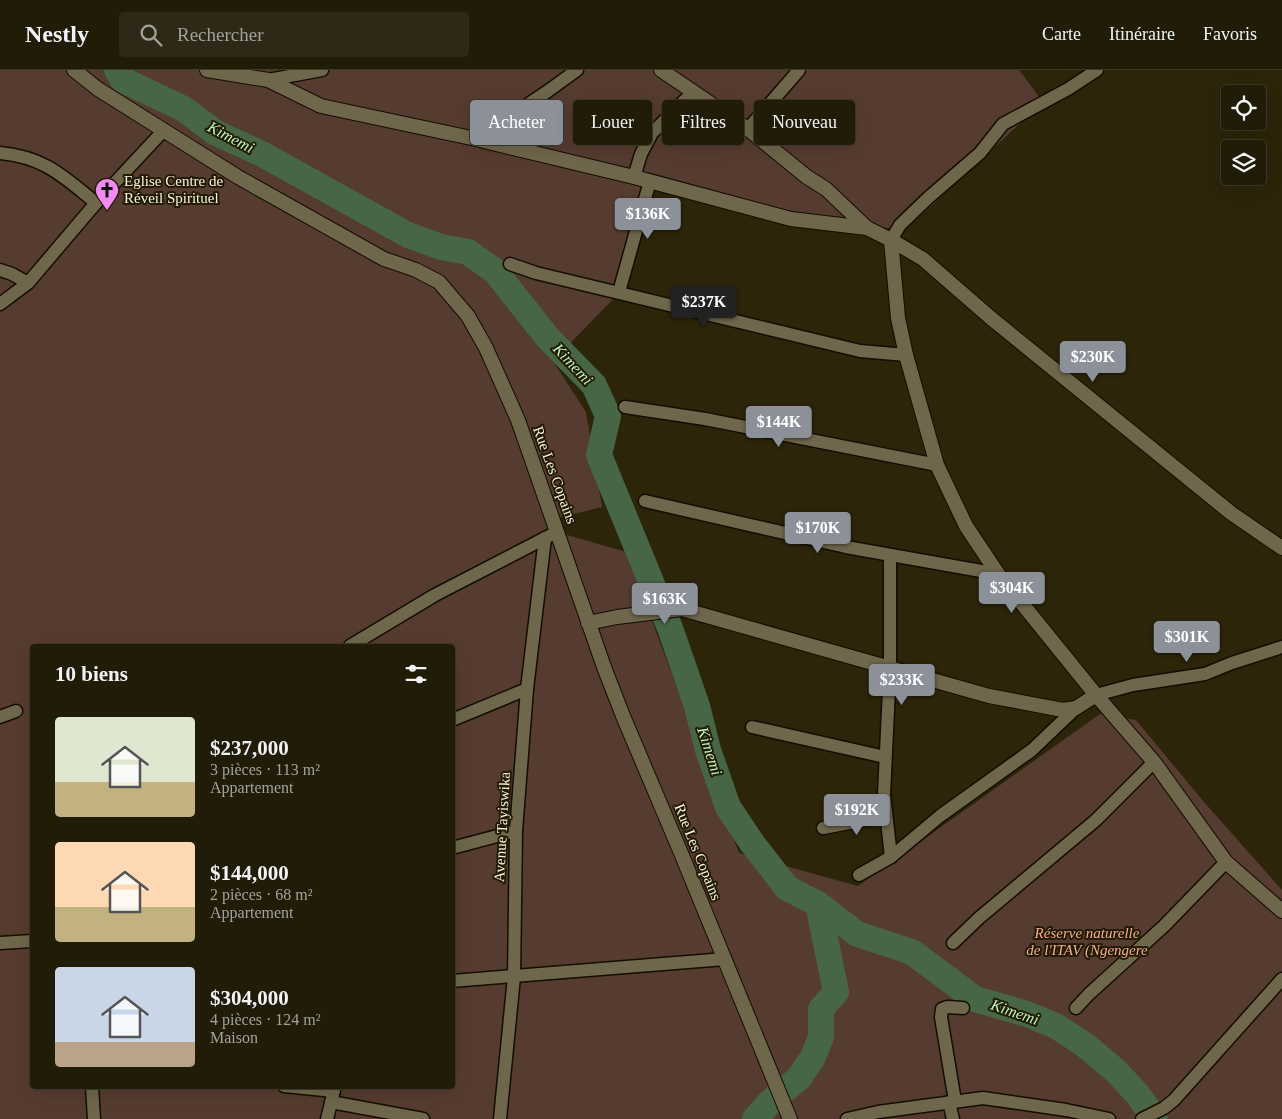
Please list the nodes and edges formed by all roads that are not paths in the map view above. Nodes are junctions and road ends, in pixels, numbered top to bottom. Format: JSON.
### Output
{"nodes":[{"id":1,"x":74,"y":70,"type":"edge"},
{"id":2,"x":208,"y":70,"type":"edge"},
{"id":3,"x":322,"y":70,"type":"edge"},
{"id":4,"x":577,"y":70,"type":"edge"},
{"id":5,"x":661,"y":70,"type":"edge"},
{"id":6,"x":799,"y":70,"type":"edge"},
{"id":7,"x":1097,"y":70,"type":"edge"},
{"id":8,"x":268,"y":80,"type":"junction"},
{"id":9,"x":693,"y":92,"type":"junction"},
{"id":10,"x":534,"y":100,"type":"edge"},
{"id":11,"x":748,"y":129,"type":"junction"},
{"id":12,"x":164,"y":130,"type":"junction"},
{"id":13,"x":470,"y":138,"type":"edge"},
{"id":14,"x":501,"y":145,"type":"edge"},
{"id":15,"x":0,"y":153,"type":"edge"},
{"id":16,"x":634,"y":177,"type":"junction"},
{"id":17,"x":650,"y":181,"type":"junction"},
{"id":18,"x":96,"y":203,"type":"junction"},
{"id":19,"x":867,"y":228,"type":"junction"},
{"id":20,"x":891,"y":240,"type":"junction"},
{"id":21,"x":510,"y":264,"type":"dead end"},
{"id":22,"x":0,"y":270,"type":"edge"},
{"id":23,"x":28,"y":284,"type":"junction"},
{"id":24,"x":619,"y":292,"type":"junction"},
{"id":25,"x":0,"y":304,"type":"edge"},
{"id":26,"x":906,"y":355,"type":"junction"},
{"id":27,"x":625,"y":407,"type":"dead end"},
{"id":28,"x":938,"y":465,"type":"junction"},
{"id":29,"x":646,"y":501,"type":"dead end"},
{"id":30,"x":558,"y":531,"type":"junction"},
{"id":31,"x":545,"y":538,"type":"junction"},
{"id":32,"x":1282,"y":548,"type":"edge"},
{"id":33,"x":890,"y":556,"type":"junction"},
{"id":34,"x":998,"y":574,"type":"junction"},
{"id":35,"x":588,"y":623,"type":"junction"},
{"id":36,"x":353,"y":644,"type":"edge"},
{"id":37,"x":1282,"y":647,"type":"edge"},
{"id":38,"x":890,"y":668,"type":"junction"},
{"id":39,"x":526,"y":689,"type":"junction"},
{"id":40,"x":1096,"y":695,"type":"junction"},
{"id":41,"x":1076,"y":708,"type":"junction"},
{"id":42,"x":16,"y":711,"type":"dead end"},
{"id":43,"x":0,"y":717,"type":"edge"},
{"id":44,"x":455,"y":719,"type":"edge"},
{"id":45,"x":752,"y":727,"type":"dead end"},
{"id":46,"x":885,"y":757,"type":"junction"},
{"id":47,"x":1154,"y":762,"type":"junction"},
{"id":48,"x":886,"y":816,"type":"junction"},
{"id":49,"x":823,"y":828,"type":"dead end"},
{"id":50,"x":516,"y":831,"type":"junction"},
{"id":51,"x":455,"y":847,"type":"edge"},
{"id":52,"x":891,"y":857,"type":"junction"},
{"id":53,"x":1226,"y":862,"type":"junction"},
{"id":54,"x":859,"y":875,"type":"dead end"},
{"id":55,"x":1282,"y":911,"type":"edge"},
{"id":56,"x":30,"y":941,"type":"edge"},
{"id":57,"x":0,"y":943,"type":"edge"},
{"id":58,"x":953,"y":943,"type":"dead end"},
{"id":59,"x":725,"y":959,"type":"junction"},
{"id":60,"x":514,"y":977,"type":"junction"},
{"id":61,"x":1282,"y":979,"type":"edge"},
{"id":62,"x":455,"y":981,"type":"edge"},
{"id":63,"x":963,"y":1008,"type":"dead end"},
{"id":64,"x":1076,"y":1008,"type":"dead end"},
{"id":65,"x":92,"y":1089,"type":"edge"},
{"id":66,"x":305,"y":1089,"type":"edge"},
{"id":67,"x":334,"y":1093,"type":"edge"},
{"id":68,"x":952,"y":1101,"type":"junction"},
{"id":69,"x":788,"y":1116,"type":"edge"},
{"id":70,"x":94,"y":1119,"type":"edge"},
{"id":71,"x":327,"y":1119,"type":"edge"},
{"id":72,"x":423,"y":1119,"type":"edge"},
{"id":73,"x":500,"y":1119,"type":"edge"},
{"id":74,"x":847,"y":1119,"type":"edge"},
{"id":75,"x":953,"y":1119,"type":"edge"},
{"id":76,"x":1109,"y":1119,"type":"edge"},
{"id":77,"x":1142,"y":1119,"type":"edge"}],
"edges":[{"from":1,"to":12,"type":"street","name":"Rue Les Copains"},
{"from":2,"to":8,"type":"street"},
{"from":3,"to":8,"type":"street"},
{"from":4,"to":10,"type":"street"},
{"from":5,"to":9,"type":"street"},
{"from":6,"to":11,"type":"street"},
{"from":7,"to":20,"type":"street"},
{"from":8,"to":13,"type":"street"},
{"from":9,"to":11,"type":"street"},
{"from":9,"to":16,"type":"street"},
{"from":11,"to":19,"type":"street"},
{"from":12,"to":18,"type":"street"},
{"from":12,"to":30,"type":"street","name":"Rue Les Copains"},
{"from":14,"to":16,"type":"street"},
{"from":15,"to":18,"type":"street"},
{"from":16,"to":17,"type":"street"},
{"from":17,"to":19,"type":"street"},
{"from":17,"to":24,"type":"street"},
{"from":18,"to":23,"type":"street"},
{"from":19,"to":20,"type":"street"},
{"from":20,"to":26,"type":"street"},
{"from":20,"to":32,"type":"street"},
{"from":21,"to":24,"type":"street"},
{"from":22,"to":23,"type":"street"},
{"from":23,"to":25,"type":"street"},
{"from":24,"to":26,"type":"street"},
{"from":26,"to":28,"type":"street"},
{"from":27,"to":28,"type":"street"},
{"from":28,"to":34,"type":"street"},
{"from":29,"to":33,"type":"street"},
{"from":30,"to":31,"type":"street"},
{"from":30,"to":35,"type":"street","name":"Rue Les Copains"},
{"from":31,"to":36,"type":"street"},
{"from":31,"to":39,"type":"street","name":"Avenue Tayiswika"},
{"from":33,"to":34,"type":"street"},
{"from":33,"to":38,"type":"street"},
{"from":34,"to":40,"type":"street"},
{"from":35,"to":38,"type":"street"},
{"from":35,"to":59,"type":"street","name":"Rue Les Copains"},
{"from":37,"to":40,"type":"street"},
{"from":38,"to":41,"type":"street"},
{"from":38,"to":46,"type":"street"},
{"from":39,"to":44,"type":"street"},
{"from":39,"to":50,"type":"street","name":"Avenue Tayiswika"},
{"from":40,"to":41,"type":"street"},
{"from":40,"to":47,"type":"street"},
{"from":41,"to":52,"type":"street"},
{"from":42,"to":43,"type":"street"},
{"from":45,"to":46,"type":"street"},
{"from":46,"to":48,"type":"street"},
{"from":47,"to":53,"type":"street"},
{"from":47,"to":58,"type":"street"},
{"from":48,"to":49,"type":"street"},
{"from":48,"to":52,"type":"street"},
{"from":50,"to":51,"type":"street"},
{"from":50,"to":60,"type":"street","name":"Avenue Tayiswika"},
{"from":52,"to":54,"type":"street"},
{"from":53,"to":55,"type":"street"},
{"from":53,"to":64,"type":"street"},
{"from":56,"to":57,"type":"street"},
{"from":59,"to":60,"type":"street"},
{"from":59,"to":69,"type":"street","name":"Rue Les Copains"},
{"from":60,"to":62,"type":"street"},
{"from":60,"to":73,"type":"street","name":"Avenue Tayiswika"},
{"from":61,"to":77,"type":"street"},
{"from":63,"to":68,"type":"street"},
{"from":65,"to":70,"type":"street"},
{"from":66,"to":67,"type":"street"},
{"from":67,"to":71,"type":"street"},
{"from":67,"to":72,"type":"street"},
{"from":68,"to":74,"type":"street"},
{"from":68,"to":75,"type":"street"},
{"from":68,"to":76,"type":"street"}]}
